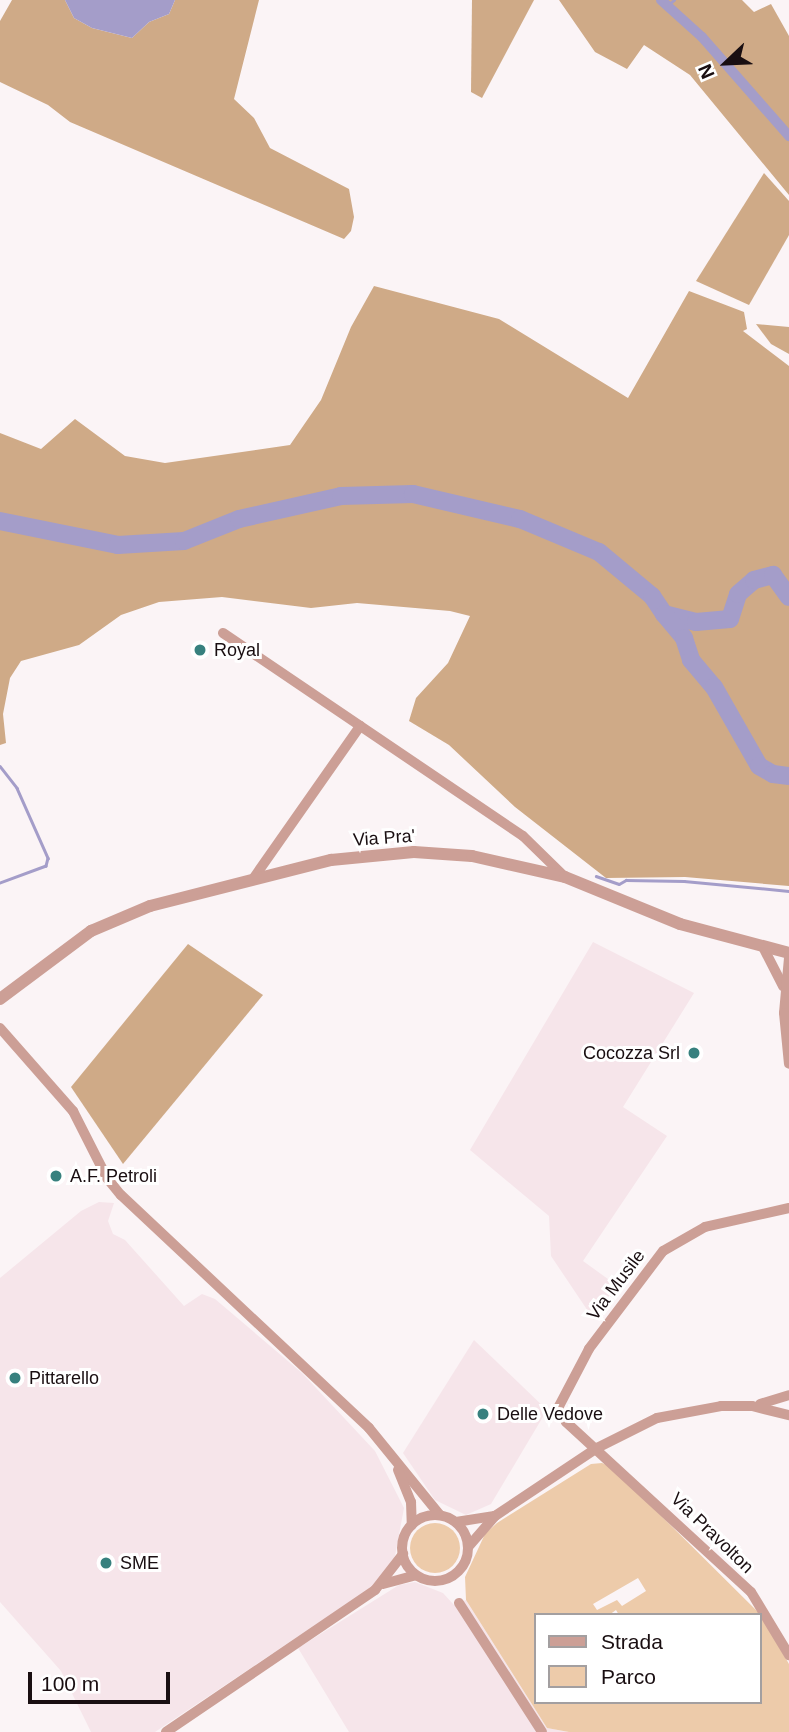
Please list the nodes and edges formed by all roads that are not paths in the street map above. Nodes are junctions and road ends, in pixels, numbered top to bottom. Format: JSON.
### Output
{"nodes":[{"id":1,"x":223,"y":633,"type":"dead end"},
{"id":2,"x":360,"y":726,"type":"junction"},
{"id":3,"x":565,"y":877,"type":"junction"},
{"id":4,"x":253,"y":879,"type":"junction"},
{"id":5,"x":764,"y":948,"type":"junction"},
{"id":6,"x":789,"y":953,"type":"edge"},
{"id":7,"x":789,"y":958,"type":"edge"},
{"id":8,"x":0,"y":999,"type":"edge"},
{"id":9,"x":785,"y":1000,"type":"junction"},
{"id":10,"x":0,"y":1028,"type":"edge"},
{"id":11,"x":789,"y":1064,"type":"edge"},
{"id":12,"x":789,"y":1208,"type":"edge"},
{"id":13,"x":789,"y":1395,"type":"edge"},
{"id":14,"x":752,"y":1406,"type":"junction"},
{"id":15,"x":789,"y":1415,"type":"edge"},
{"id":16,"x":597,"y":1448,"type":"junction"},
{"id":17,"x":396,"y":1463,"type":"junction"},
{"id":18,"x":440,"y":1515,"type":"junction"},
{"id":19,"x":495,"y":1516,"type":"junction"},
{"id":20,"x":456,"y":1522,"type":"junction"},
{"id":21,"x":412,"y":1525,"type":"junction"},
{"id":22,"x":468,"y":1546,"type":"junction"},
{"id":23,"x":403,"y":1554,"type":"junction"},
{"id":24,"x":416,"y":1575,"type":"junction"},
{"id":25,"x":383,"y":1584,"type":"junction"},
{"id":26,"x":459,"y":1603,"type":"dead end"},
{"id":27,"x":789,"y":1655,"type":"edge"},
{"id":28,"x":541,"y":1731,"type":"edge"},
{"id":29,"x":166,"y":1732,"type":"edge"}],
"edges":[{"from":1,"to":2,"type":"street"},
{"from":2,"to":3,"type":"street"},
{"from":2,"to":4,"type":"street"},
{"from":3,"to":4,"type":"street","name":"Via Pra'"},
{"from":3,"to":5,"type":"street","name":"Via Pra'"},
{"from":4,"to":8,"type":"street","name":"Via Pra'"},
{"from":5,"to":6,"type":"street","name":"Via Pra'"},
{"from":5,"to":9,"type":"street"},
{"from":7,"to":9,"type":"street"},
{"from":9,"to":11,"type":"street"},
{"from":10,"to":17,"type":"street"},
{"from":12,"to":16,"type":"street","name":"Via Musile"},
{"from":13,"to":14,"type":"street"},
{"from":14,"to":15,"type":"street"},
{"from":14,"to":16,"type":"street"},
{"from":16,"to":19,"type":"street"},
{"from":16,"to":27,"type":"street","name":"Via Pravolton"},
{"from":17,"to":18,"type":"street"},
{"from":17,"to":21,"type":"street"},
{"from":18,"to":20,"type":"street"},
{"from":18,"to":21,"type":"street"},
{"from":19,"to":20,"type":"street"},
{"from":19,"to":22,"type":"street"},
{"from":20,"to":22,"type":"street"},
{"from":21,"to":23,"type":"street"},
{"from":22,"to":24,"type":"street"},
{"from":23,"to":24,"type":"street"},
{"from":23,"to":25,"type":"street"},
{"from":24,"to":25,"type":"street"},
{"from":25,"to":29,"type":"street"},
{"from":26,"to":28,"type":"street"}]}
